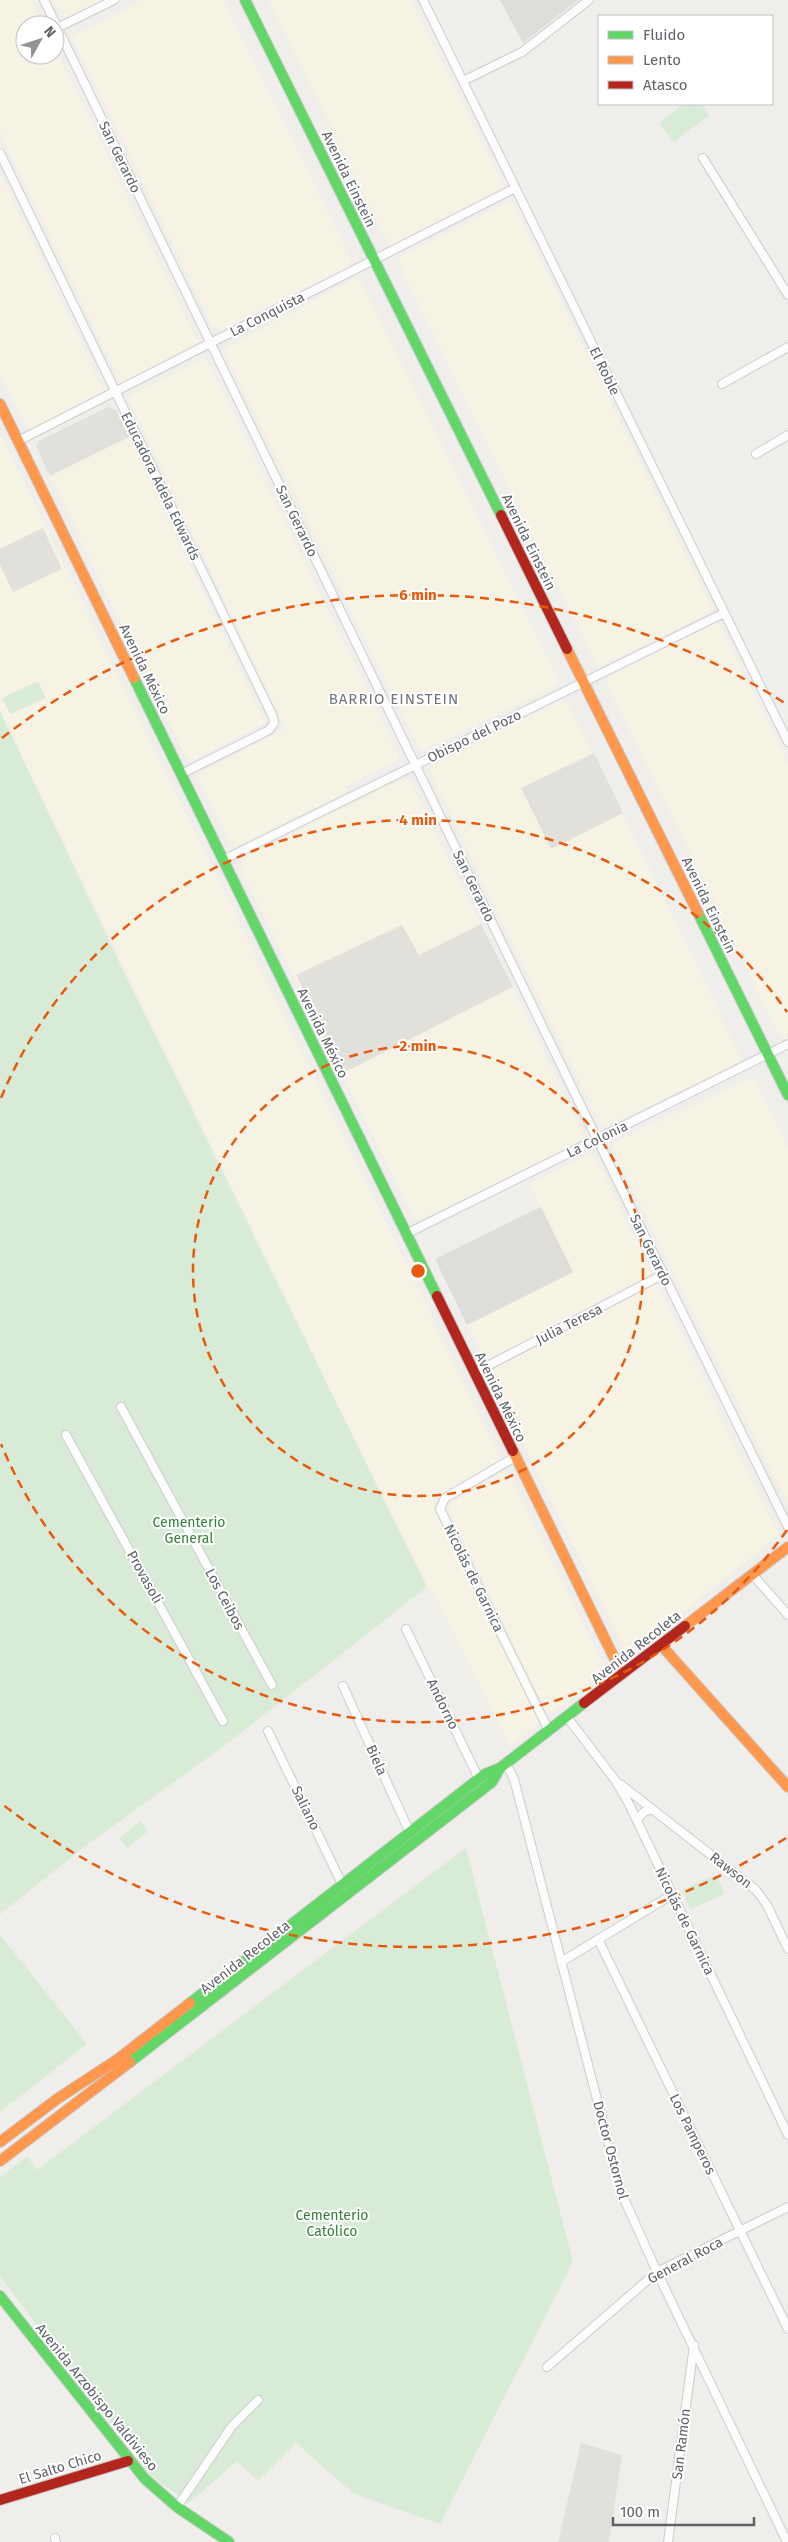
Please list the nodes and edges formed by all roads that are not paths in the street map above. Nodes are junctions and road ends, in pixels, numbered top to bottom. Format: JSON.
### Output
{"nodes":[{"id":1,"x":44,"y":0,"type":"edge"},
{"id":2,"x":114,"y":0,"type":"edge"},
{"id":3,"x":245,"y":0,"type":"edge"},
{"id":4,"x":423,"y":0,"type":"edge"},
{"id":5,"x":590,"y":0,"type":"edge"},
{"id":6,"x":51,"y":15,"type":"edge"},
{"id":7,"x":65,"y":24,"type":"edge"},
{"id":8,"x":65,"y":44,"type":"edge"},
{"id":9,"x":463,"y":81,"type":"junction"},
{"id":10,"x":0,"y":152,"type":"edge"},
{"id":11,"x":703,"y":158,"type":"dead end"},
{"id":12,"x":516,"y":188,"type":"junction"},
{"id":13,"x":374,"y":260,"type":"junction"},
{"id":14,"x":788,"y":295,"type":"edge"},
{"id":15,"x":210,"y":343,"type":"junction"},
{"id":16,"x":788,"y":347,"type":"edge"},
{"id":17,"x":722,"y":384,"type":"dead end"},
{"id":18,"x":116,"y":391,"type":"junction"},
{"id":19,"x":0,"y":404,"type":"edge"},
{"id":20,"x":788,"y":436,"type":"edge"},
{"id":21,"x":18,"y":441,"type":"junction"},
{"id":22,"x":756,"y":454,"type":"dead end"},
{"id":23,"x":724,"y":613,"type":"junction"},
{"id":24,"x":583,"y":682,"type":"junction"},
{"id":25,"x":788,"y":742,"type":"edge"},
{"id":26,"x":415,"y":765,"type":"junction"},
{"id":27,"x":181,"y":774,"type":"junction"},
{"id":28,"x":223,"y":860,"type":"junction"},
{"id":29,"x":788,"y":1044,"type":"edge"},
{"id":30,"x":768,"y":1054,"type":"junction"},
{"id":31,"x":788,"y":1095,"type":"edge"},
{"id":32,"x":597,"y":1139,"type":"junction"},
{"id":33,"x":406,"y":1234,"type":"junction"},
{"id":34,"x":664,"y":1274,"type":"junction"},
{"id":35,"x":474,"y":1373,"type":"junction"},
{"id":36,"x":121,"y":1407,"type":"dead end"},
{"id":37,"x":66,"y":1434,"type":"dead end"},
{"id":38,"x":514,"y":1457,"type":"junction"},
{"id":39,"x":788,"y":1527,"type":"edge"},
{"id":40,"x":788,"y":1547,"type":"edge"},
{"id":41,"x":752,"y":1574,"type":"junction"},
{"id":42,"x":788,"y":1615,"type":"edge"},
{"id":43,"x":406,"y":1629,"type":"dead end"},
{"id":44,"x":661,"y":1645,"type":"junction"},
{"id":45,"x":622,"y":1674,"type":"junction"},
{"id":46,"x":272,"y":1685,"type":"dead end"},
{"id":47,"x":343,"y":1686,"type":"dead end"},
{"id":48,"x":567,"y":1717,"type":"junction"},
{"id":49,"x":223,"y":1721,"type":"dead end"},
{"id":50,"x":268,"y":1731,"type":"dead end"},
{"id":51,"x":549,"y":1731,"type":"junction"},
{"id":52,"x":503,"y":1766,"type":"junction"},
{"id":53,"x":479,"y":1779,"type":"junction"},
{"id":54,"x":615,"y":1780,"type":"junction"},
{"id":55,"x":788,"y":1788,"type":"edge"},
{"id":56,"x":652,"y":1809,"type":"junction"},
{"id":57,"x":637,"y":1820,"type":"junction"},
{"id":58,"x":410,"y":1834,"type":"junction"},
{"id":59,"x":343,"y":1886,"type":"junction"},
{"id":60,"x":673,"y":1894,"type":"junction"},
{"id":61,"x":598,"y":1939,"type":"junction"},
{"id":62,"x":788,"y":1949,"type":"edge"},
{"id":63,"x":561,"y":1962,"type":"junction"},
{"id":64,"x":788,"y":2134,"type":"edge"},
{"id":65,"x":0,"y":2142,"type":"edge"},
{"id":66,"x":0,"y":2161,"type":"edge"},
{"id":67,"x":788,"y":2208,"type":"edge"},
{"id":68,"x":740,"y":2231,"type":"junction"},
{"id":69,"x":657,"y":2272,"type":"junction"},
{"id":70,"x":0,"y":2296,"type":"edge"},
{"id":71,"x":788,"y":2329,"type":"edge"},
{"id":72,"x":694,"y":2345,"type":"junction"},
{"id":73,"x":547,"y":2367,"type":"dead end"},
{"id":74,"x":258,"y":2400,"type":"dead end"},
{"id":75,"x":128,"y":2461,"type":"junction"},
{"id":76,"x":0,"y":2500,"type":"edge"},
{"id":77,"x":177,"y":2507,"type":"junction"},
{"id":78,"x":230,"y":2542,"type":"edge"},
{"id":79,"x":668,"y":2542,"type":"edge"},
{"id":80,"x":787,"y":2542,"type":"edge"}],
"edges":[{"from":1,"to":6,"type":"street","name":"San Gerardo"},
{"from":2,"to":7,"type":"street"},
{"from":3,"to":13,"type":"main road","name":"Avenida Einstein"},
{"from":4,"to":9,"type":"street","name":"El Roble"},
{"from":5,"to":9,"type":"street"},
{"from":8,"to":15,"type":"street","name":"San Gerardo"},
{"from":9,"to":12,"type":"street","name":"El Roble"},
{"from":10,"to":18,"type":"street","name":"Educadora Adela Edwards"},
{"from":11,"to":14,"type":"street"},
{"from":12,"to":13,"type":"street","name":"La Conquista"},
{"from":12,"to":23,"type":"street","name":"El Roble"},
{"from":13,"to":15,"type":"street","name":"La Conquista"},
{"from":13,"to":24,"type":"main road","name":"Avenida Einstein"},
{"from":15,"to":18,"type":"street","name":"La Conquista"},
{"from":15,"to":26,"type":"street","name":"San Gerardo"},
{"from":16,"to":17,"type":"street"},
{"from":18,"to":21,"type":"street","name":"La Conquista"},
{"from":18,"to":27,"type":"street","name":"Educadora Adela Edwards"},
{"from":19,"to":21,"type":"main road","name":"Avenida México"},
{"from":20,"to":22,"type":"street"},
{"from":21,"to":27,"type":"main road","name":"Avenida México"},
{"from":23,"to":24,"type":"street","name":"Obispo del Pozo"},
{"from":23,"to":25,"type":"street","name":"El Roble"},
{"from":24,"to":26,"type":"street","name":"Obispo del Pozo"},
{"from":24,"to":30,"type":"main road","name":"Avenida Einstein"},
{"from":26,"to":28,"type":"street","name":"Obispo del Pozo"},
{"from":26,"to":32,"type":"street","name":"San Gerardo"},
{"from":27,"to":28,"type":"main road","name":"Avenida México"},
{"from":28,"to":33,"type":"main road","name":"Avenida México"},
{"from":29,"to":30,"type":"street","name":"La Colonia"},
{"from":30,"to":31,"type":"main road","name":"Avenida Einstein"},
{"from":30,"to":32,"type":"street","name":"La Colonia"},
{"from":32,"to":33,"type":"street","name":"La Colonia"},
{"from":32,"to":34,"type":"street","name":"San Gerardo"},
{"from":33,"to":35,"type":"main road","name":"Avenida México"},
{"from":34,"to":35,"type":"street","name":"Julia Teresa"},
{"from":34,"to":39,"type":"street","name":"San Gerardo"},
{"from":35,"to":38,"type":"main road","name":"Avenida México"},
{"from":36,"to":46,"type":"street","name":"Los Ceibos"},
{"from":37,"to":49,"type":"street","name":"Provasoli"},
{"from":38,"to":45,"type":"main road","name":"Avenida México"},
{"from":38,"to":51,"type":"street","name":"Nicolás de Garnica"},
{"from":40,"to":41,"type":"main road","name":"Avenida Recoleta"},
{"from":41,"to":42,"type":"street"},
{"from":41,"to":44,"type":"main road","name":"Avenida Recoleta"},
{"from":43,"to":53,"type":"street","name":"Andorno"},
{"from":44,"to":45,"type":"main road","name":"Avenida Recoleta"},
{"from":44,"to":55,"type":"main road"},
{"from":45,"to":48,"type":"main road","name":"Avenida Recoleta"},
{"from":47,"to":58,"type":"street","name":"Biela"},
{"from":48,"to":51,"type":"main road","name":"Avenida Recoleta"},
{"from":48,"to":54,"type":"street","name":"Nicolás de Garnica"},
{"from":50,"to":59,"type":"street","name":"Saliano"},
{"from":51,"to":52,"type":"main road","name":"Avenida Recoleta"},
{"from":52,"to":53,"type":"main road","name":"Avenida Recoleta"},
{"from":52,"to":63,"type":"street","name":"Doctor Ostornol"},
{"from":52,"to":66,"type":"main road","name":"Avenida Recoleta"},
{"from":53,"to":58,"type":"main road","name":"Avenida Recoleta"},
{"from":54,"to":56,"type":"street","name":"Rawson"},
{"from":54,"to":57,"type":"street","name":"Nicolás de Garnica"},
{"from":56,"to":57,"type":"street"},
{"from":56,"to":62,"type":"street","name":"Rawson"},
{"from":57,"to":60,"type":"street","name":"Nicolás de Garnica"},
{"from":58,"to":59,"type":"main road","name":"Avenida Recoleta"},
{"from":59,"to":65,"type":"main road","name":"Avenida Recoleta"},
{"from":60,"to":61,"type":"street"},
{"from":60,"to":64,"type":"street","name":"Nicolás de Garnica"},
{"from":61,"to":63,"type":"street"},
{"from":61,"to":68,"type":"street","name":"Los Pamperos"},
{"from":63,"to":69,"type":"street","name":"Doctor Ostornol"},
{"from":67,"to":68,"type":"street","name":"General Roca"},
{"from":68,"to":69,"type":"street","name":"General Roca"},
{"from":68,"to":71,"type":"street","name":"Los Pamperos"},
{"from":69,"to":72,"type":"street","name":"Doctor Ostornol"},
{"from":69,"to":73,"type":"street","name":"General Roca"},
{"from":70,"to":75,"type":"main road","name":"Avenida Arzobispo Valdivieso"},
{"from":72,"to":79,"type":"street","name":"San Ramón"},
{"from":72,"to":80,"type":"street","name":"Doctor Ostornol"},
{"from":74,"to":77,"type":"street"},
{"from":75,"to":76,"type":"main road","name":"El Salto Chico"},
{"from":75,"to":77,"type":"main road","name":"Avenida Arzobispo Valdivieso"},
{"from":77,"to":78,"type":"main road","name":"Avenida Arzobispo Valdivieso"}]}
